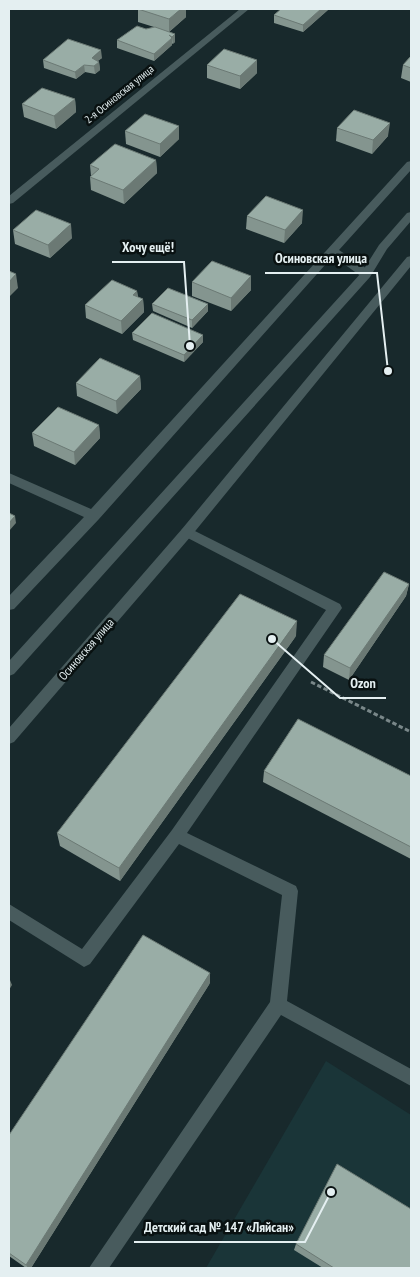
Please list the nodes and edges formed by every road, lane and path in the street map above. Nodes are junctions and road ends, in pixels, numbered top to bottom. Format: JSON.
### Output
{"nodes":[{"id":1,"x":245,"y":9,"type":"edge"},
{"id":2,"x":411,"y":164,"type":"edge"},
{"id":3,"x":9,"y":201,"type":"edge"},
{"id":4,"x":411,"y":215,"type":"edge"},
{"id":5,"x":332,"y":250,"type":"junction"},
{"id":6,"x":411,"y":259,"type":"edge"},
{"id":7,"x":366,"y":274,"type":"junction"},
{"id":8,"x":9,"y":478,"type":"edge"},
{"id":9,"x":94,"y":516,"type":"junction"},
{"id":10,"x":187,"y":532,"type":"junction"},
{"id":11,"x":9,"y":605,"type":"edge"},
{"id":12,"x":9,"y":670,"type":"edge"},
{"id":13,"x":290,"y":671,"type":"junction"},
{"id":14,"x":411,"y":732,"type":"edge"},
{"id":15,"x":9,"y":738,"type":"edge"},
{"id":16,"x":177,"y":834,"type":"junction"},
{"id":17,"x":9,"y":911,"type":"edge"},
{"id":18,"x":278,"y":1005,"type":"junction"},
{"id":19,"x":411,"y":1078,"type":"edge"},
{"id":20,"x":98,"y":1268,"type":"edge"}],
"edges":[{"from":1,"to":3,"type":"street","name":"2-я Осиновская улица"},
{"from":2,"to":5,"type":"street"},
{"from":4,"to":7,"type":"street"},
{"from":5,"to":7,"type":"street"},
{"from":5,"to":9,"type":"street"},
{"from":6,"to":10,"type":"street","name":"Осиновская улица"},
{"from":7,"to":12,"type":"street"},
{"from":8,"to":9,"type":"street"},
{"from":9,"to":11,"type":"street"},
{"from":10,"to":13,"type":"street"},
{"from":10,"to":15,"type":"street","name":"Осиновская улица"},
{"from":13,"to":14,"type":"path"},
{"from":13,"to":16,"type":"street"},
{"from":16,"to":17,"type":"street"},
{"from":16,"to":18,"type":"street"},
{"from":18,"to":19,"type":"street"},
{"from":18,"to":20,"type":"street"}]}
